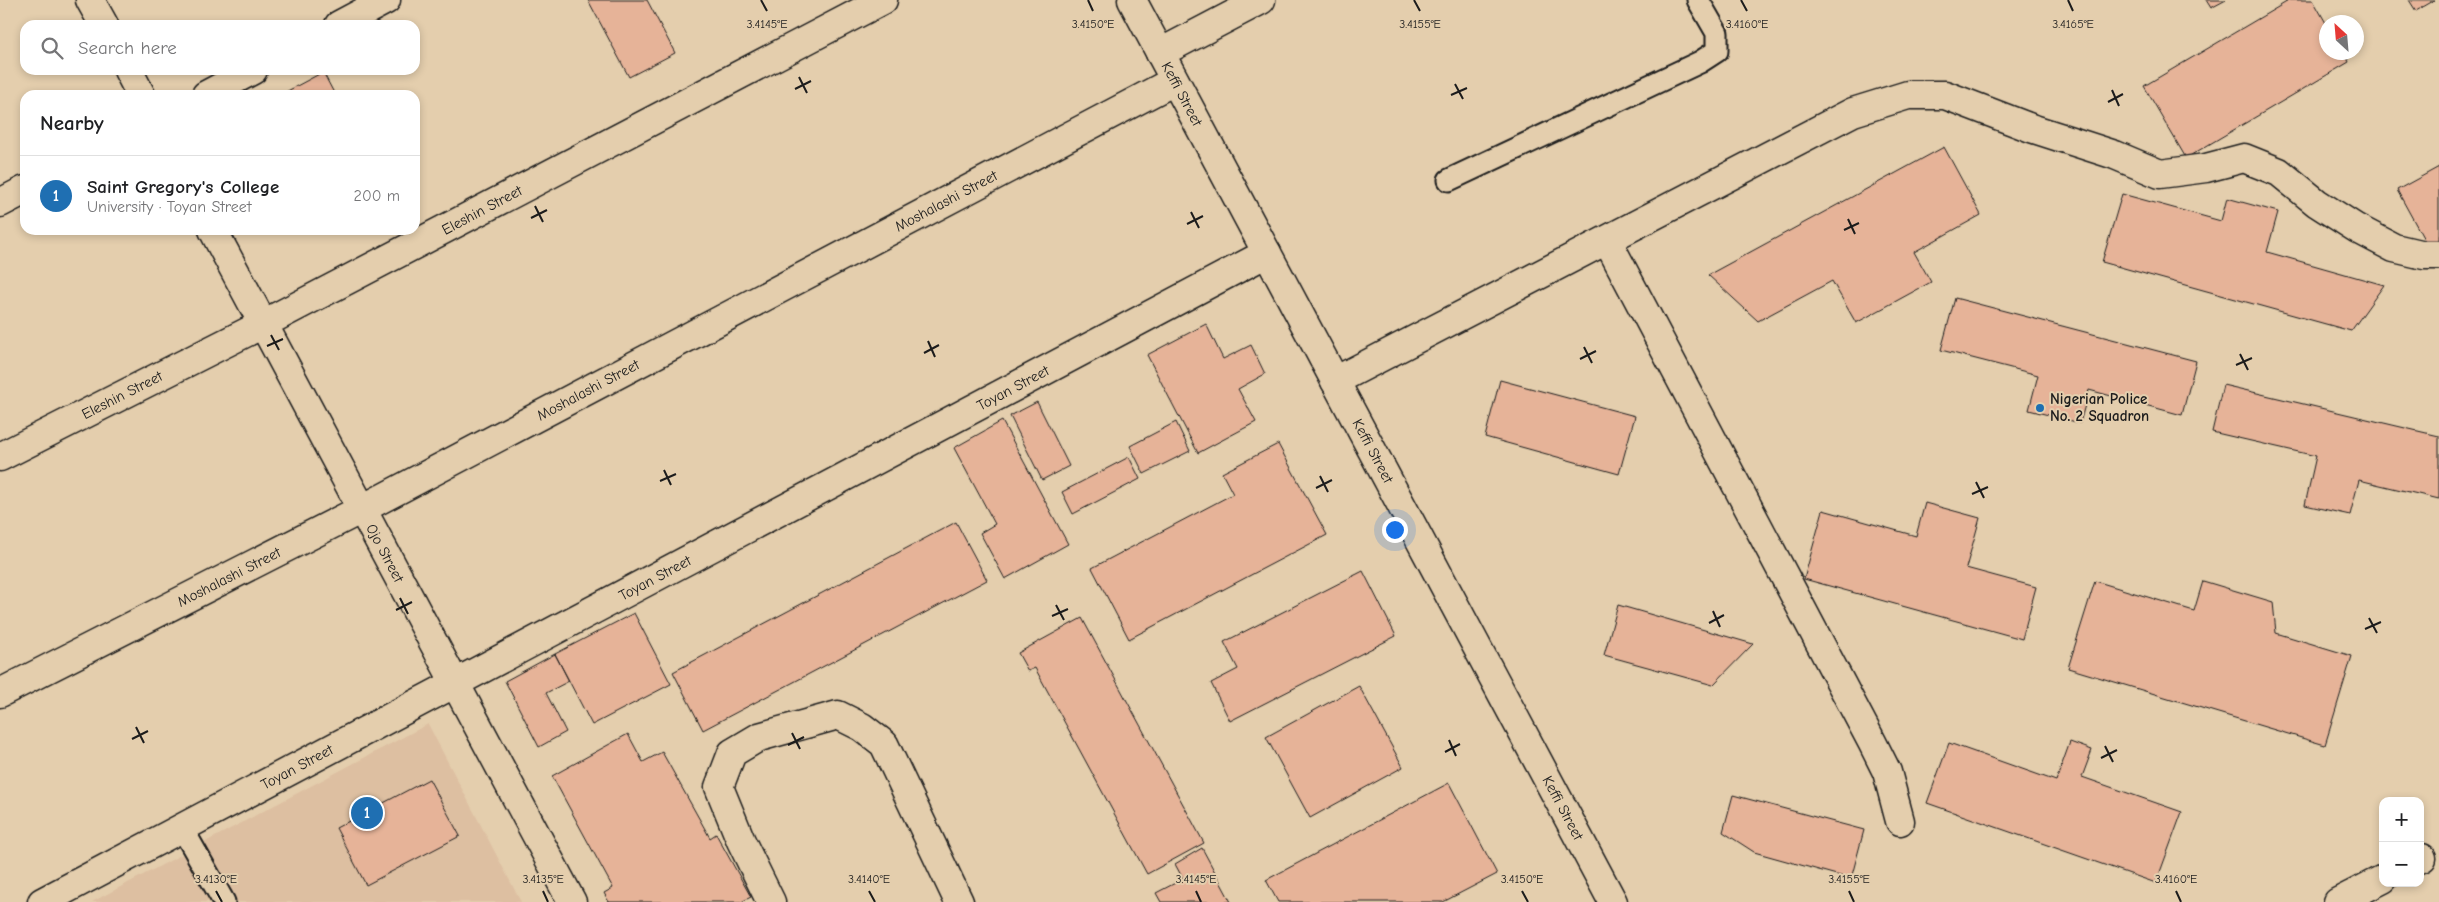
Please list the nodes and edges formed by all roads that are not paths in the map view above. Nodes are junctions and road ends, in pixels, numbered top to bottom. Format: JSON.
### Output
{"nodes":[{"id":1,"x":90,"y":0,"type":"edge"},
{"id":2,"x":386,"y":0,"type":"edge"},
{"id":3,"x":883,"y":0,"type":"edge"},
{"id":4,"x":1132,"y":0,"type":"edge"},
{"id":5,"x":1261,"y":0,"type":"edge"},
{"id":6,"x":1698,"y":0,"type":"edge"},
{"id":7,"x":101,"y":20,"type":"edge"},
{"id":8,"x":348,"y":20,"type":"edge"},
{"id":9,"x":1160,"y":53,"type":"junction"},
{"id":10,"x":131,"y":75,"type":"edge"},
{"id":11,"x":244,"y":75,"type":"edge"},
{"id":12,"x":1174,"y":81,"type":"junction"},
{"id":13,"x":139,"y":90,"type":"edge"},
{"id":14,"x":215,"y":90,"type":"edge"},
{"id":15,"x":1448,"y":180,"type":"dead end"},
{"id":16,"x":20,"y":193,"type":"edge"},
{"id":17,"x":0,"y":203,"type":"edge"},
{"id":18,"x":216,"y":235,"type":"edge"},
{"id":19,"x":1607,"y":240,"type":"junction"},
{"id":20,"x":1267,"y":253,"type":"junction"},
{"id":21,"x":2439,"y":255,"type":"edge"},
{"id":22,"x":263,"y":324,"type":"junction"},
{"id":23,"x":1335,"y":381,"type":"junction"},
{"id":24,"x":0,"y":457,"type":"edge"},
{"id":25,"x":362,"y":509,"type":"junction"},
{"id":26,"x":455,"y":684,"type":"junction"},
{"id":27,"x":0,"y":693,"type":"edge"},
{"id":28,"x":1900,"y":821,"type":"dead end"},
{"id":29,"x":182,"y":828,"type":"junction"},
{"id":30,"x":2379,"y":880,"type":"edge"},
{"id":31,"x":42,"y":902,"type":"edge"},
{"id":32,"x":224,"y":902,"type":"edge"},
{"id":33,"x":572,"y":902,"type":"edge"},
{"id":34,"x":772,"y":902,"type":"edge"},
{"id":35,"x":959,"y":902,"type":"edge"},
{"id":36,"x":1613,"y":902,"type":"edge"},
{"id":37,"x":2338,"y":902,"type":"edge"}],
"edges":[{"from":1,"to":7,"type":"street"},
{"from":2,"to":8,"type":"street"},
{"from":3,"to":22,"type":"street","name":"Eleshin Street"},
{"from":4,"to":9,"type":"street","name":"Keffi Street"},
{"from":5,"to":9,"type":"street"},
{"from":6,"to":15,"type":"lane"},
{"from":9,"to":12,"type":"street","name":"Keffi Street"},
{"from":10,"to":13,"type":"street"},
{"from":11,"to":14,"type":"street"},
{"from":12,"to":20,"type":"street","name":"Keffi Street"},
{"from":12,"to":25,"type":"street","name":"Moshalashi Street"},
{"from":16,"to":17,"type":"street"},
{"from":18,"to":22,"type":"street","name":"Ojo Street"},
{"from":19,"to":21,"type":"street"},
{"from":19,"to":23,"type":"street"},
{"from":19,"to":28,"type":"street"},
{"from":20,"to":23,"type":"street","name":"Keffi Street"},
{"from":20,"to":26,"type":"street","name":"Toyan Street"},
{"from":22,"to":24,"type":"street","name":"Eleshin Street"},
{"from":22,"to":25,"type":"street","name":"Ojo Street"},
{"from":23,"to":36,"type":"street","name":"Keffi Street"},
{"from":25,"to":26,"type":"street","name":"Ojo Street"},
{"from":25,"to":27,"type":"street","name":"Moshalashi Street"},
{"from":26,"to":29,"type":"street","name":"Toyan Street"},
{"from":26,"to":33,"type":"street","name":"Ojo Street"},
{"from":29,"to":31,"type":"street","name":"Toyan Street"},
{"from":29,"to":32,"type":"lane"},
{"from":30,"to":37,"type":"street"},
{"from":34,"to":35,"type":"street"}]}
